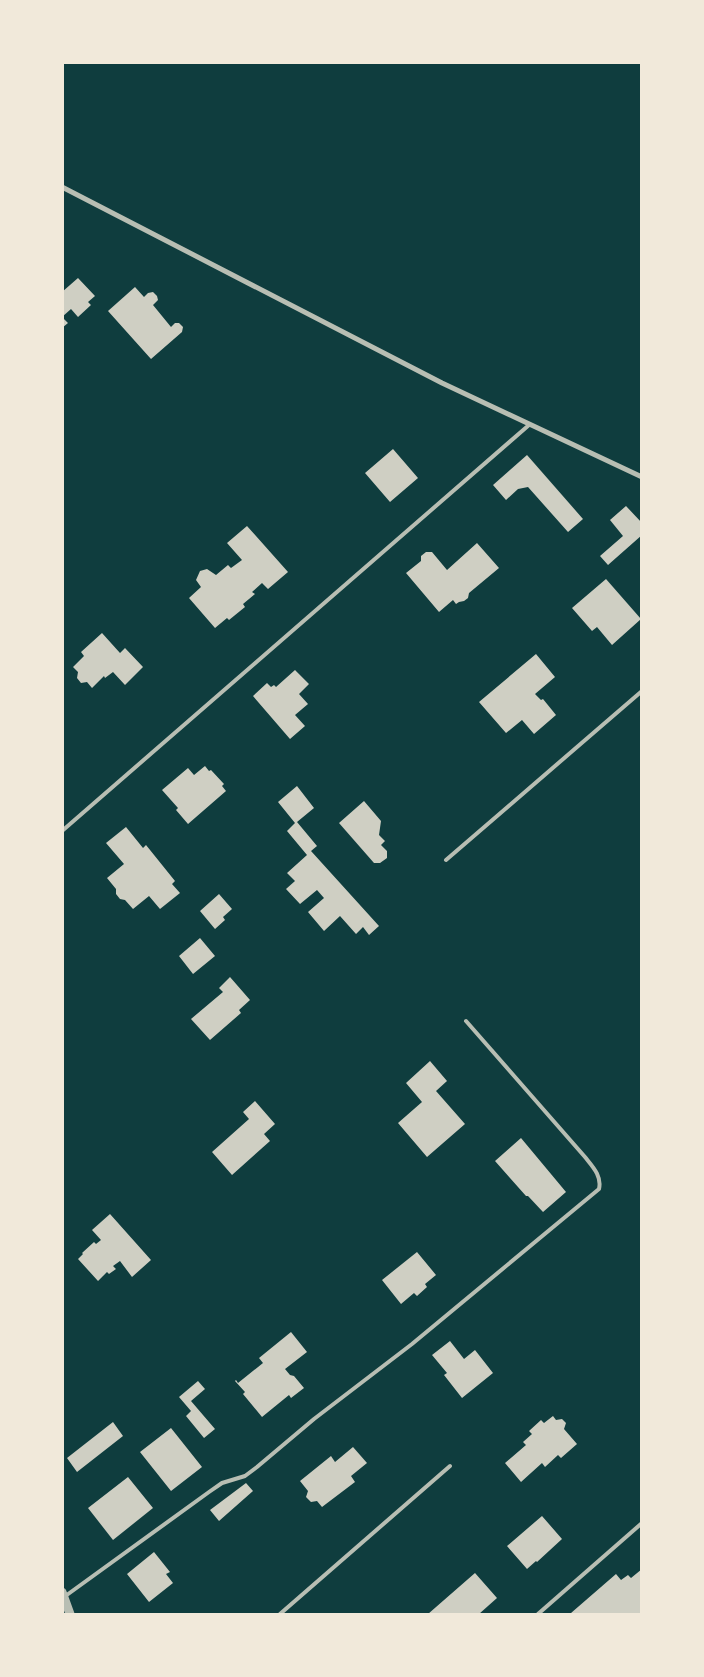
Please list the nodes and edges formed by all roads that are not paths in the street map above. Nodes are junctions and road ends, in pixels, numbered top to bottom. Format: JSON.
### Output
{"nodes":[{"id":1,"x":62,"y":187,"type":"edge"},
{"id":2,"x":529,"y":425,"type":"junction"},
{"id":3,"x":642,"y":477,"type":"edge"},
{"id":4,"x":642,"y":692,"type":"edge"},
{"id":5,"x":62,"y":831,"type":"edge"},
{"id":6,"x":446,"y":860,"type":"dead end"},
{"id":7,"x":466,"y":1021,"type":"dead end"},
{"id":8,"x":450,"y":1466,"type":"dead end"},
{"id":9,"x":642,"y":1523,"type":"edge"},
{"id":10,"x":63,"y":1595,"type":"edge"},
{"id":11,"x":70,"y":1614,"type":"edge"},
{"id":12,"x":280,"y":1614,"type":"edge"},
{"id":13,"x":538,"y":1614,"type":"edge"}],
"edges":[{"from":1,"to":2,"type":"street"},
{"from":2,"to":3,"type":"street"},
{"from":2,"to":5,"type":"lane"},
{"from":4,"to":6,"type":"lane"},
{"from":7,"to":10,"type":"lane"},
{"from":8,"to":12,"type":"lane"},
{"from":9,"to":13,"type":"lane"},
{"from":10,"to":11,"type":"street"}]}
